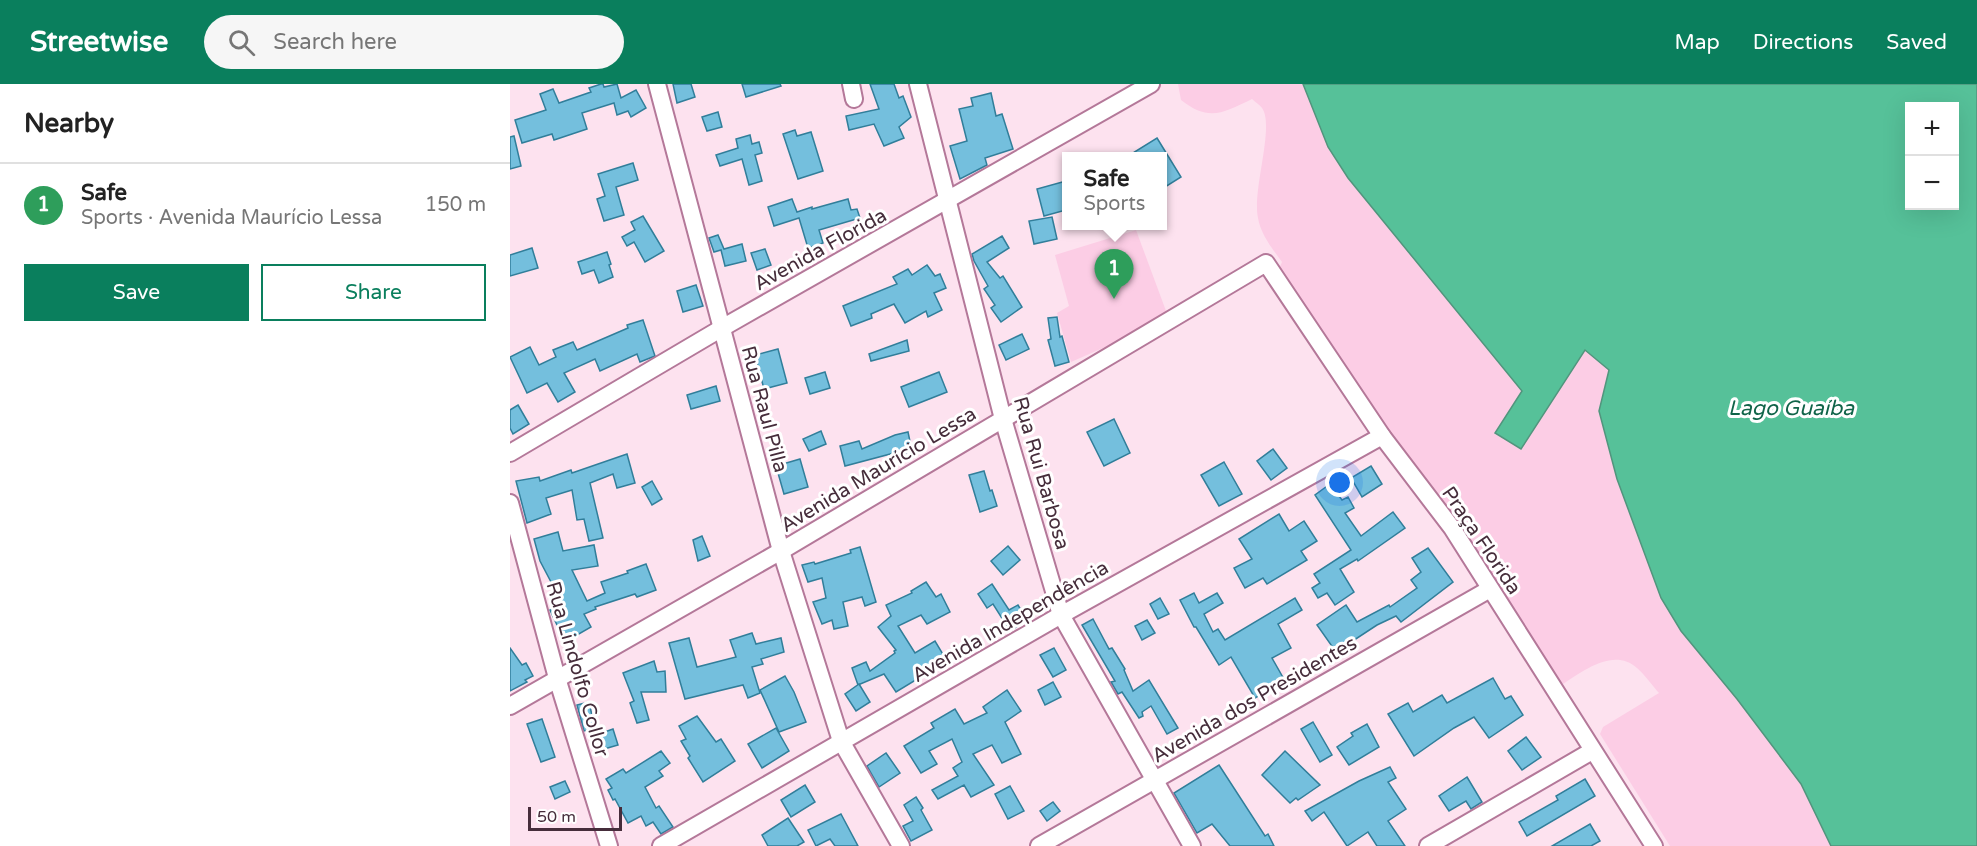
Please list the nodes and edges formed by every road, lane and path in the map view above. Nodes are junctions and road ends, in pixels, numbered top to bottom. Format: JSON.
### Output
{"nodes":[{"id":1,"x":657,"y":84,"type":"edge"},
{"id":2,"x":918,"y":84,"type":"edge"},
{"id":3,"x":1151,"y":84,"type":"edge"},
{"id":4,"x":949,"y":201,"type":"junction"},
{"id":5,"x":1266,"y":263,"type":"joint"},
{"id":6,"x":722,"y":328,"type":"junction"},
{"id":7,"x":1003,"y":419,"type":"junction"},
{"id":8,"x":1382,"y":436,"type":"junction"},
{"id":9,"x":510,"y":453,"type":"edge"},
{"id":10,"x":510,"y":503,"type":"edge"},
{"id":11,"x":781,"y":551,"type":"junction"},
{"id":12,"x":1490,"y":589,"type":"junction"},
{"id":13,"x":1061,"y":615,"type":"junction"},
{"id":14,"x":557,"y":678,"type":"junction"},
{"id":15,"x":510,"y":706,"type":"edge"},
{"id":16,"x":841,"y":741,"type":"junction"},
{"id":17,"x":1592,"y":751,"type":"junction"},
{"id":18,"x":1154,"y":780,"type":"junction"},
{"id":19,"x":609,"y":846,"type":"edge"},
{"id":20,"x":661,"y":846,"type":"edge"},
{"id":21,"x":901,"y":846,"type":"edge"},
{"id":22,"x":1039,"y":846,"type":"edge"},
{"id":23,"x":1192,"y":846,"type":"edge"},
{"id":24,"x":1428,"y":846,"type":"edge"},
{"id":25,"x":1654,"y":846,"type":"edge"}],
"edges":[{"from":1,"to":6,"type":"street","name":"Rua Raul Pilla"},
{"from":2,"to":4,"type":"street","name":"Rua Rui Barbosa"},
{"from":3,"to":4,"type":"street","name":"Avenida Florida"},
{"from":4,"to":6,"type":"street","name":"Avenida Florida"},
{"from":4,"to":7,"type":"street","name":"Rua Rui Barbosa"},
{"from":5,"to":7,"type":"street","name":"Avenida Maurício Lessa"},
{"from":5,"to":8,"type":"street","name":"Praça Florida"},
{"from":6,"to":9,"type":"street","name":"Avenida Florida"},
{"from":6,"to":11,"type":"street","name":"Rua Raul Pilla"},
{"from":7,"to":11,"type":"street","name":"Avenida Maurício Lessa"},
{"from":7,"to":13,"type":"street","name":"Rua Rui Barbosa"},
{"from":8,"to":12,"type":"street","name":"Praça Florida"},
{"from":8,"to":13,"type":"street","name":"Avenida Independência"},
{"from":10,"to":14,"type":"street","name":"Rua Lindolfo Collor"},
{"from":11,"to":14,"type":"street","name":"Avenida Maurício Lessa"},
{"from":11,"to":16,"type":"street","name":"Rua Raul Pilla"},
{"from":12,"to":17,"type":"street","name":"Praça Florida"},
{"from":12,"to":18,"type":"street","name":"Avenida dos Presidentes"},
{"from":13,"to":16,"type":"street","name":"Avenida Independência"},
{"from":13,"to":18,"type":"street","name":"Rua Rui Barbosa"},
{"from":14,"to":15,"type":"street","name":"Avenida Maurício Lessa"},
{"from":14,"to":19,"type":"street","name":"Rua Lindolfo Collor"},
{"from":16,"to":20,"type":"street","name":"Avenida Independência"},
{"from":16,"to":21,"type":"street","name":"Rua Raul Pilla"},
{"from":17,"to":24,"type":"street"},
{"from":17,"to":25,"type":"street","name":"Praça Florida"},
{"from":18,"to":22,"type":"street","name":"Avenida dos Presidentes"},
{"from":18,"to":23,"type":"street","name":"Rua Rui Barbosa"}]}
